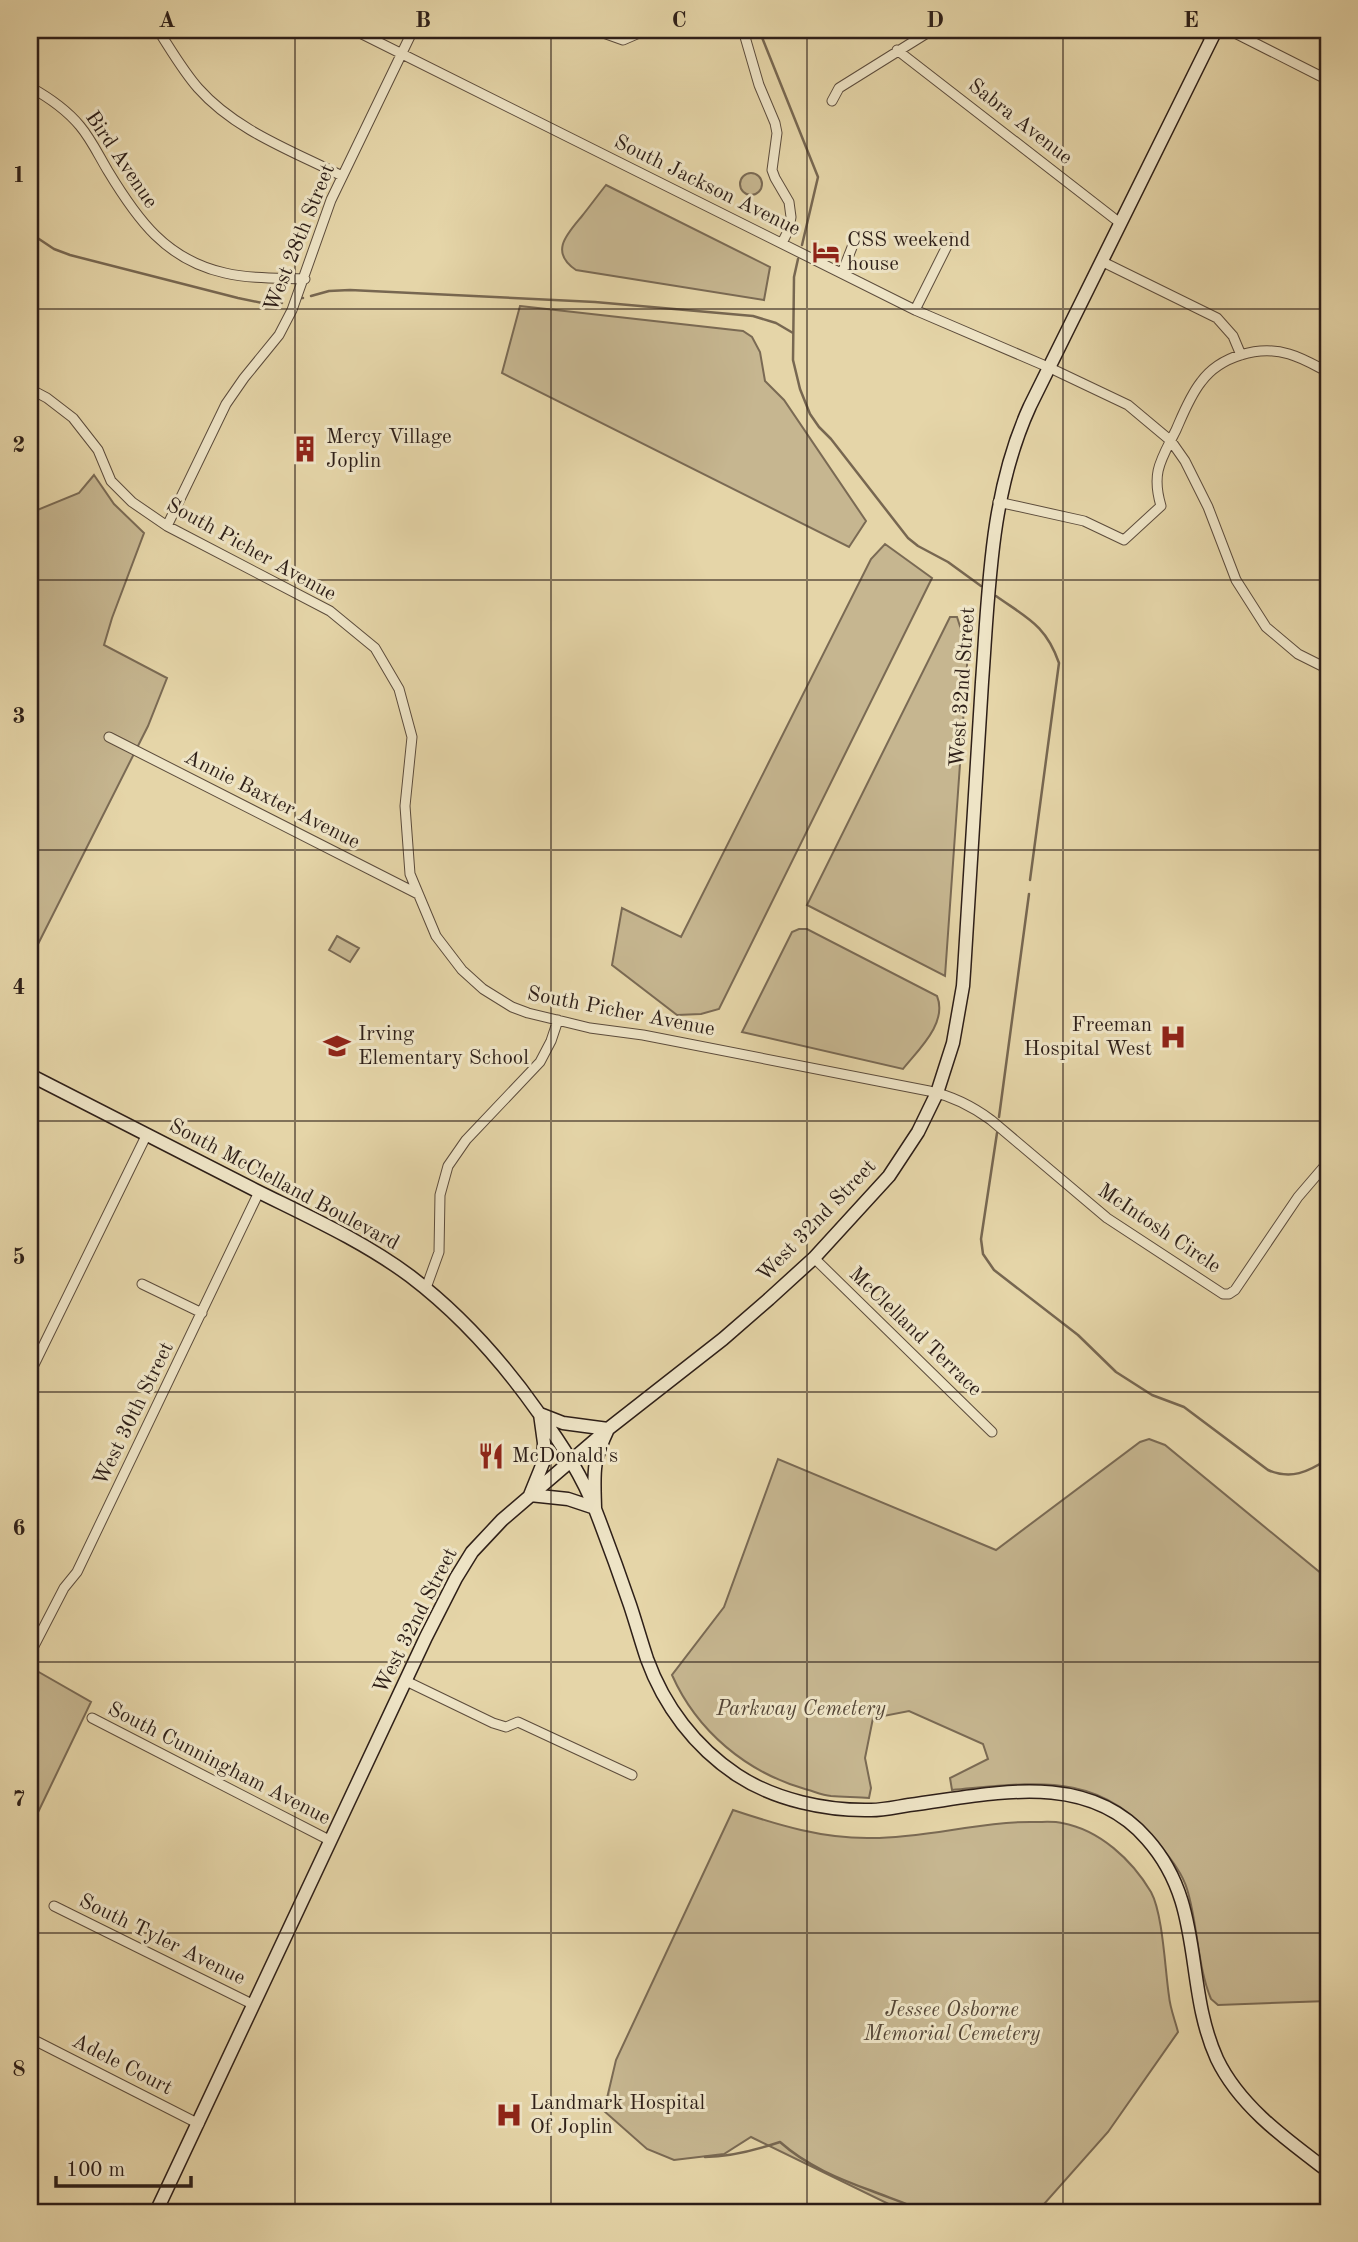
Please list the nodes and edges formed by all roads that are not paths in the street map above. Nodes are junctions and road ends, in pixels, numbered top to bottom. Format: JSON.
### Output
{"nodes":[{"id":1,"x":158,"y":30,"type":"edge"},
{"id":2,"x":354,"y":30,"type":"edge"},
{"id":3,"x":413,"y":30,"type":"edge"},
{"id":4,"x":595,"y":30,"type":"edge"},
{"id":5,"x":646,"y":30,"type":"edge"},
{"id":6,"x":743,"y":30,"type":"edge"},
{"id":7,"x":932,"y":30,"type":"edge"},
{"id":8,"x":1196,"y":30,"type":"edge"},
{"id":9,"x":1229,"y":30,"type":"edge"},
{"id":10,"x":1214,"y":34,"type":"edge"},
{"id":11,"x":897,"y":50,"type":"junction"},
{"id":12,"x":400,"y":54,"type":"junction"},
{"id":13,"x":1328,"y":80,"type":"edge"},
{"id":14,"x":30,"y":86,"type":"edge"},
{"id":15,"x":832,"y":102,"type":"dead end"},
{"id":16,"x":342,"y":176,"type":"junction"},
{"id":17,"x":1120,"y":223,"type":"junction"},
{"id":18,"x":856,"y":237,"type":"dead end"},
{"id":19,"x":951,"y":238,"type":"dead end"},
{"id":20,"x":782,"y":243,"type":"junction"},
{"id":21,"x":1101,"y":261,"type":"junction"},
{"id":22,"x":842,"y":274,"type":"junction"},
{"id":23,"x":305,"y":279,"type":"junction"},
{"id":24,"x":915,"y":310,"type":"junction"},
{"id":25,"x":1241,"y":355,"type":"junction"},
{"id":26,"x":1048,"y":368,"type":"junction"},
{"id":27,"x":1328,"y":372,"type":"edge"},
{"id":28,"x":30,"y":389,"type":"edge"},
{"id":29,"x":1171,"y":441,"type":"junction"},
{"id":30,"x":999,"y":502,"type":"junction"},
{"id":31,"x":167,"y":526,"type":"junction"},
{"id":32,"x":1328,"y":669,"type":"edge"},
{"id":33,"x":109,"y":737,"type":"dead end"},
{"id":34,"x":418,"y":894,"type":"junction"},
{"id":35,"x":558,"y":1020,"type":"junction"},
{"id":36,"x":30,"y":1075,"type":"edge"},
{"id":37,"x":937,"y":1093,"type":"junction"},
{"id":38,"x":147,"y":1134,"type":"junction"},
{"id":39,"x":1328,"y":1161,"type":"edge"},
{"id":40,"x":259,"y":1192,"type":"junction"},
{"id":41,"x":814,"y":1258,"type":"junction"},
{"id":42,"x":142,"y":1284,"type":"dead end"},
{"id":43,"x":426,"y":1288,"type":"junction"},
{"id":44,"x":202,"y":1313,"type":"junction"},
{"id":45,"x":30,"y":1373,"type":"edge"},
{"id":46,"x":540,"y":1414,"type":"junction"},
{"id":47,"x":608,"y":1429,"type":"junction"},
{"id":48,"x":992,"y":1432,"type":"dead end"},
{"id":49,"x":570,"y":1462,"type":"junction"},
{"id":50,"x":530,"y":1496,"type":"junction"},
{"id":51,"x":595,"y":1508,"type":"junction"},
{"id":52,"x":34,"y":1646,"type":"dead end"},
{"id":53,"x":406,"y":1681,"type":"junction"},
{"id":54,"x":92,"y":1718,"type":"dead end"},
{"id":55,"x":632,"y":1774,"type":"dead end"},
{"id":56,"x":331,"y":1841,"type":"junction"},
{"id":57,"x":54,"y":1906,"type":"dead end"},
{"id":58,"x":254,"y":2005,"type":"junction"},
{"id":59,"x":30,"y":2038,"type":"edge"},
{"id":60,"x":199,"y":2124,"type":"junction"},
{"id":61,"x":1328,"y":2171,"type":"edge"},
{"id":62,"x":156,"y":2212,"type":"edge"}],
"edges":[{"from":1,"to":16,"type":"street"},
{"from":2,"to":12,"type":"street","name":"South Jackson Avenue"},
{"from":3,"to":12,"type":"street","name":"West 28th Street"},
{"from":4,"to":5,"type":"street"},
{"from":6,"to":20,"type":"street"},
{"from":7,"to":11,"type":"street"},
{"from":8,"to":10,"type":"street"},
{"from":9,"to":13,"type":"street"},
{"from":10,"to":17,"type":"main road","name":"West 32nd Street"},
{"from":11,"to":15,"type":"street"},
{"from":11,"to":17,"type":"street","name":"Sabra Avenue"},
{"from":12,"to":16,"type":"street","name":"West 28th Street"},
{"from":12,"to":20,"type":"street","name":"South Jackson Avenue"},
{"from":14,"to":23,"type":"street","name":"Bird Avenue"},
{"from":16,"to":23,"type":"street","name":"West 28th Street"},
{"from":17,"to":21,"type":"main road","name":"West 32nd Street"},
{"from":18,"to":22,"type":"street"},
{"from":19,"to":24,"type":"street"},
{"from":20,"to":22,"type":"street","name":"South Jackson Avenue"},
{"from":21,"to":25,"type":"street"},
{"from":21,"to":26,"type":"main road","name":"West 32nd Street"},
{"from":22,"to":24,"type":"street","name":"South Jackson Avenue"},
{"from":23,"to":31,"type":"street","name":"West 28th Street"},
{"from":24,"to":26,"type":"street","name":"South Jackson Avenue"},
{"from":25,"to":27,"type":"street"},
{"from":25,"to":29,"type":"street"},
{"from":26,"to":29,"type":"street"},
{"from":26,"to":30,"type":"main road","name":"West 32nd Street"},
{"from":28,"to":31,"type":"street","name":"South Picher Avenue"},
{"from":29,"to":30,"type":"street"},
{"from":29,"to":32,"type":"street"},
{"from":30,"to":37,"type":"main road","name":"West 32nd Street"},
{"from":31,"to":34,"type":"street","name":"South Picher Avenue"},
{"from":33,"to":34,"type":"street","name":"Annie Baxter Avenue"},
{"from":34,"to":35,"type":"street","name":"South Picher Avenue"},
{"from":35,"to":37,"type":"street","name":"South Picher Avenue"},
{"from":35,"to":43,"type":"street"},
{"from":36,"to":38,"type":"main road","name":"South McClelland Boulevard"},
{"from":37,"to":39,"type":"street","name":"McIntosh Circle"},
{"from":37,"to":41,"type":"main road","name":"West 32nd Street"},
{"from":38,"to":40,"type":"main road","name":"South McClelland Boulevard"},
{"from":38,"to":45,"type":"street"},
{"from":40,"to":43,"type":"main road","name":"South McClelland Boulevard"},
{"from":40,"to":44,"type":"street","name":"West 30th Street"},
{"from":41,"to":47,"type":"main road","name":"West 32nd Street"},
{"from":41,"to":48,"type":"street","name":"McClelland Terrace"},
{"from":42,"to":44,"type":"street"},
{"from":43,"to":46,"type":"main road","name":"South McClelland Boulevard"},
{"from":44,"to":52,"type":"street","name":"West 30th Street"},
{"from":46,"to":47,"type":"main road"},
{"from":46,"to":49,"type":"main road","name":"South McClelland Boulevard"},
{"from":46,"to":50,"type":"main road"},
{"from":47,"to":49,"type":"main road","name":"West 32nd Street"},
{"from":47,"to":51,"type":"main road"},
{"from":49,"to":50,"type":"main road","name":"West 32nd Street"},
{"from":49,"to":51,"type":"main road","name":"South McClelland Boulevard"},
{"from":50,"to":51,"type":"main road"},
{"from":50,"to":53,"type":"main road","name":"West 32nd Street"},
{"from":51,"to":61,"type":"main road"},
{"from":53,"to":55,"type":"street"},
{"from":53,"to":56,"type":"main road","name":"West 32nd Street"},
{"from":54,"to":56,"type":"street","name":"South Cunningham Avenue"},
{"from":56,"to":58,"type":"main road","name":"West 32nd Street"},
{"from":57,"to":58,"type":"street","name":"South Tyler Avenue"},
{"from":58,"to":60,"type":"main road","name":"West 32nd Street"},
{"from":59,"to":60,"type":"street","name":"Adele Court"},
{"from":60,"to":62,"type":"main road","name":"West 32nd Street"}]}
